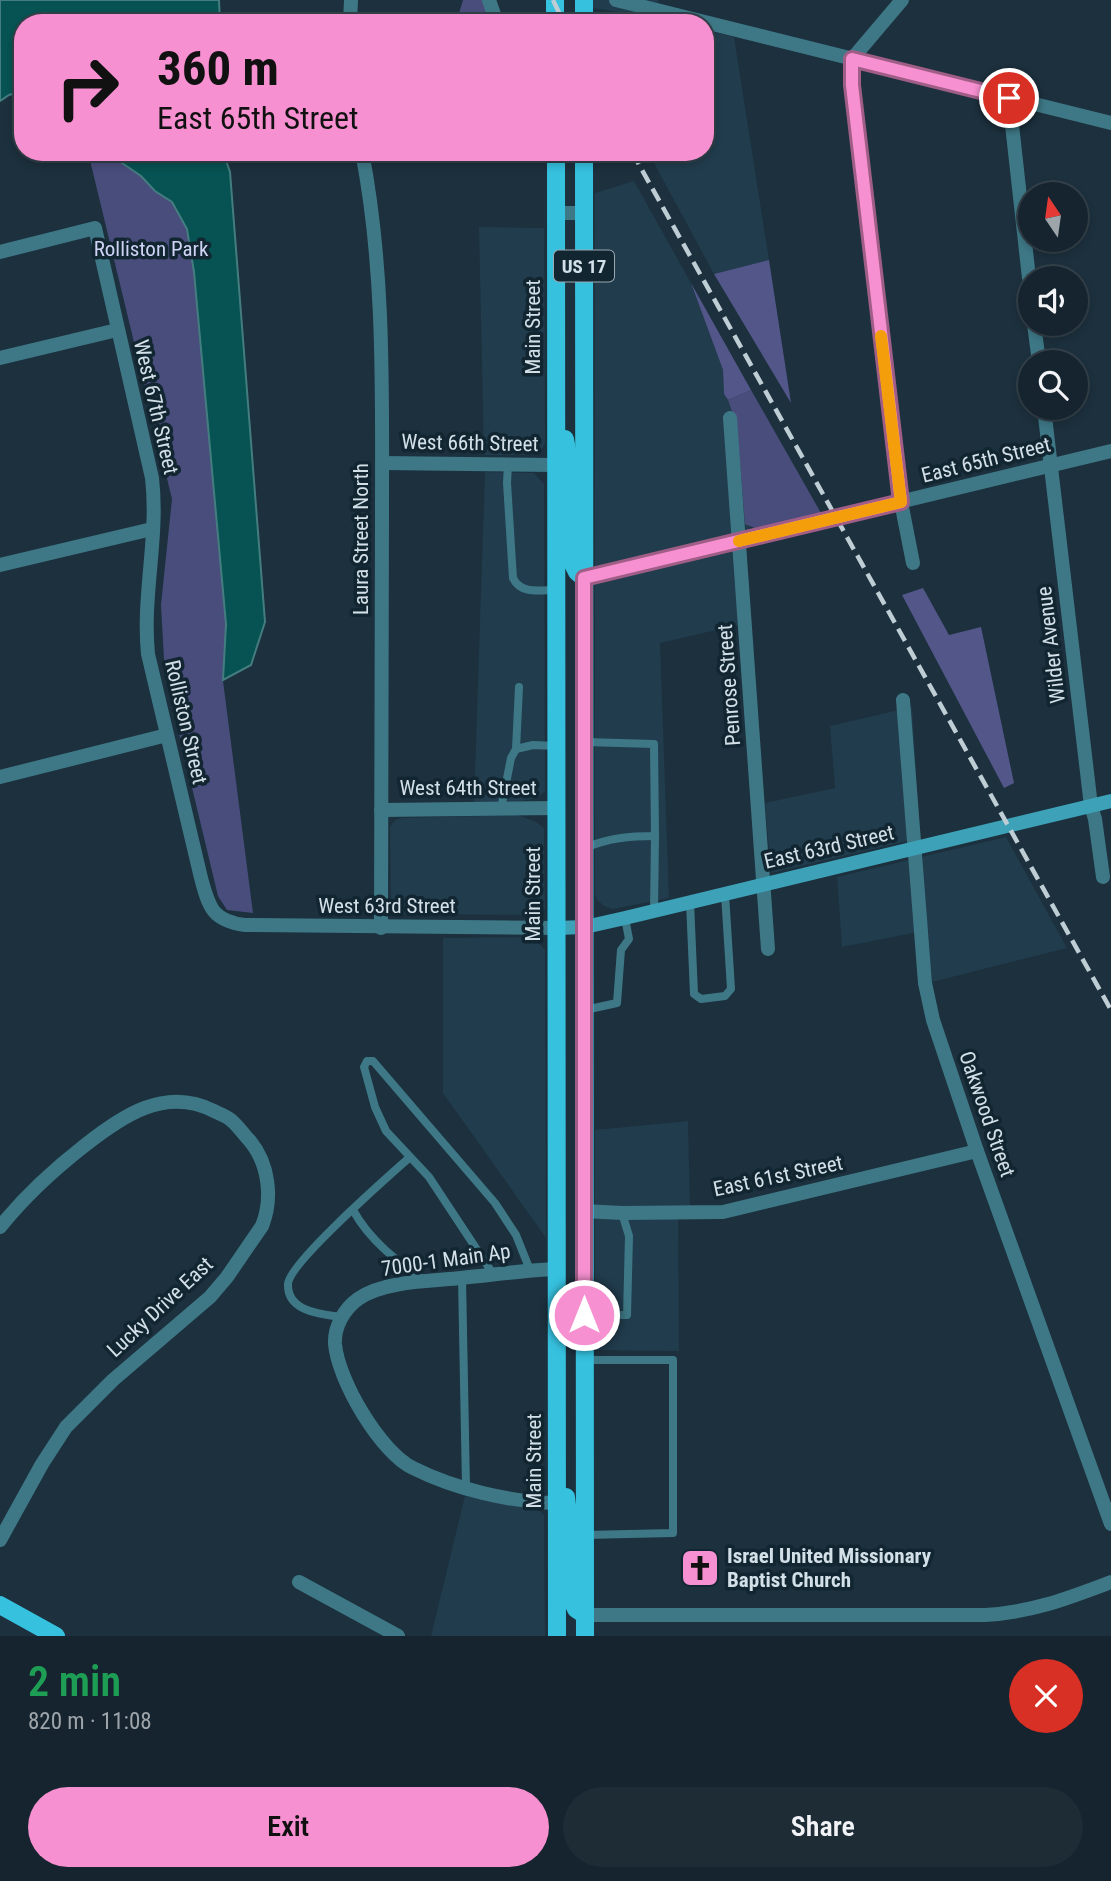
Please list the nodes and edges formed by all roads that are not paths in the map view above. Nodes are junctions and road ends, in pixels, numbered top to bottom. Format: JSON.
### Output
{"nodes":[{"id":1,"x":616,"y":0,"type":"edge"},
{"id":2,"x":902,"y":0,"type":"edge"},
{"id":3,"x":664,"y":5,"type":"edge"},
{"id":4,"x":695,"y":14,"type":"edge"},
{"id":5,"x":714,"y":19,"type":"edge"},
{"id":6,"x":852,"y":59,"type":"junction"},
{"id":7,"x":1009,"y":98,"type":"junction"},
{"id":8,"x":1111,"y":123,"type":"edge"},
{"id":9,"x":364,"y":161,"type":"edge"},
{"id":10,"x":556,"y":161,"type":"edge"},
{"id":11,"x":584,"y":161,"type":"edge"},
{"id":12,"x":584,"y":212,"type":"junction"},
{"id":13,"x":556,"y":213,"type":"junction"},
{"id":14,"x":0,"y":252,"type":"edge"},
{"id":15,"x":1028,"y":266,"type":"edge"},
{"id":16,"x":117,"y":330,"type":"junction"},
{"id":17,"x":0,"y":358,"type":"edge"},
{"id":18,"x":556,"y":384,"type":"junction"},
{"id":19,"x":730,"y":418,"type":"dead end"},
{"id":20,"x":1045,"y":420,"type":"edge"},
{"id":21,"x":1111,"y":451,"type":"edge"},
{"id":22,"x":382,"y":463,"type":"junction"},
{"id":23,"x":508,"y":464,"type":"junction"},
{"id":24,"x":556,"y":465,"type":"junction"},
{"id":25,"x":1051,"y":466,"type":"junction"},
{"id":26,"x":901,"y":502,"type":"junction"},
{"id":27,"x":152,"y":529,"type":"junction"},
{"id":28,"x":740,"y":541,"type":"junction"},
{"id":29,"x":913,"y":563,"type":"dead end"},
{"id":30,"x":0,"y":565,"type":"edge"},
{"id":31,"x":584,"y":578,"type":"junction"},
{"id":32,"x":556,"y":590,"type":"junction"},
{"id":33,"x":519,"y":687,"type":"dead end"},
{"id":34,"x":903,"y":700,"type":"dead end"},
{"id":35,"x":167,"y":735,"type":"junction"},
{"id":36,"x":585,"y":742,"type":"junction"},
{"id":37,"x":556,"y":747,"type":"junction"},
{"id":38,"x":516,"y":749,"type":"junction"},
{"id":39,"x":0,"y":777,"type":"edge"},
{"id":40,"x":1111,"y":801,"type":"edge"},
{"id":41,"x":1091,"y":806,"type":"junction"},
{"id":42,"x":556,"y":808,"type":"junction"},
{"id":43,"x":501,"y":809,"type":"junction"},
{"id":44,"x":381,"y":810,"type":"junction"},
{"id":45,"x":655,"y":836,"type":"junction"},
{"id":46,"x":585,"y":848,"type":"junction"},
{"id":47,"x":914,"y":849,"type":"junction"},
{"id":48,"x":1103,"y":877,"type":"dead end"},
{"id":49,"x":764,"y":884,"type":"junction"},
{"id":50,"x":725,"y":894,"type":"junction"},
{"id":51,"x":690,"y":902,"type":"junction"},
{"id":52,"x":654,"y":911,"type":"junction"},
{"id":53,"x":218,"y":918,"type":"joint"},
{"id":54,"x":625,"y":918,"type":"junction"},
{"id":55,"x":585,"y":927,"type":"junction"},
{"id":56,"x":381,"y":928,"type":"junction"},
{"id":57,"x":556,"y":928,"type":"junction"},
{"id":58,"x":768,"y":949,"type":"dead end"},
{"id":59,"x":585,"y":1010,"type":"junction"},
{"id":60,"x":977,"y":1151,"type":"junction"},
{"id":61,"x":410,"y":1157,"type":"junction"},
{"id":62,"x":353,"y":1210,"type":"junction"},
{"id":63,"x":584,"y":1211,"type":"junction"},
{"id":64,"x":622,"y":1213,"type":"junction"},
{"id":65,"x":0,"y":1227,"type":"edge"},
{"id":66,"x":557,"y":1269,"type":"junction"},
{"id":67,"x":530,"y":1270,"type":"junction"},
{"id":68,"x":494,"y":1274,"type":"junction"},
{"id":69,"x":463,"y":1278,"type":"junction"},
{"id":70,"x":425,"y":1281,"type":"junction"},
{"id":71,"x":584,"y":1315,"type":"junction"},
{"id":72,"x":341,"y":1317,"type":"junction"},
{"id":73,"x":584,"y":1360,"type":"junction"},
{"id":74,"x":556,"y":1428,"type":"junction"},
{"id":75,"x":466,"y":1487,"type":"junction"},
{"id":76,"x":556,"y":1503,"type":"junction"},
{"id":77,"x":1111,"y":1524,"type":"edge"},
{"id":78,"x":585,"y":1535,"type":"junction"},
{"id":79,"x":0,"y":1540,"type":"edge"},
{"id":80,"x":299,"y":1582,"type":"dead end"},
{"id":81,"x":1111,"y":1582,"type":"edge"},
{"id":82,"x":0,"y":1605,"type":"edge"},
{"id":83,"x":585,"y":1615,"type":"junction"},
{"id":84,"x":56,"y":1636,"type":"edge"},
{"id":85,"x":398,"y":1636,"type":"edge"},
{"id":86,"x":557,"y":1636,"type":"edge"},
{"id":87,"x":585,"y":1636,"type":"edge"}],
"edges":[{"from":1,"to":3,"type":"street"},
{"from":2,"to":6,"type":"street"},
{"from":3,"to":4,"type":"street"},
{"from":5,"to":6,"type":"street"},
{"from":6,"to":7,"type":"street"},
{"from":6,"to":26,"type":"street"},
{"from":7,"to":8,"type":"street"},
{"from":7,"to":15,"type":"street"},
{"from":9,"to":22,"type":"street","name":"Laura Street North"},
{"from":10,"to":13,"type":"main road","name":"Main Street","number":"US 17"},
{"from":11,"to":12,"type":"main road","number":"US 17"},
{"from":12,"to":13,"type":"street"},
{"from":12,"to":31,"type":"main road","number":"US 17"},
{"from":13,"to":18,"type":"main road","name":"Main Street","number":"US 17"},
{"from":14,"to":16,"type":"street"},
{"from":16,"to":17,"type":"street","name":"West 67th Street"},
{"from":16,"to":27,"type":"street","name":"West 67th Street"},
{"from":18,"to":24,"type":"main road","name":"Main Street","number":"US 17"},
{"from":18,"to":31,"type":"main road"},
{"from":19,"to":28,"type":"street","name":"Penrose Street"},
{"from":20,"to":25,"type":"street","name":"Wilder Avenue"},
{"from":21,"to":25,"type":"street","name":"East 65th Street"},
{"from":22,"to":23,"type":"street","name":"West 66th Street"},
{"from":22,"to":44,"type":"street","name":"Laura Street North"},
{"from":23,"to":24,"type":"street","name":"West 66th Street"},
{"from":23,"to":32,"type":"lane"},
{"from":24,"to":32,"type":"main road","name":"Main Street","number":"US 17"},
{"from":25,"to":26,"type":"street","name":"East 65th Street"},
{"from":25,"to":41,"type":"street","name":"Wilder Avenue"},
{"from":26,"to":28,"type":"street","name":"East 65th Street"},
{"from":26,"to":29,"type":"street"},
{"from":27,"to":30,"type":"street"},
{"from":27,"to":35,"type":"street","name":"Rolliston Street"},
{"from":28,"to":31,"type":"street","name":"East 65th Street"},
{"from":28,"to":49,"type":"street","name":"Penrose Street"},
{"from":31,"to":36,"type":"main road","number":"US 17"},
{"from":32,"to":37,"type":"main road","name":"Main Street","number":"US 17"},
{"from":33,"to":38,"type":"lane"},
{"from":34,"to":47,"type":"street","name":"Oakwood Street"},
{"from":35,"to":39,"type":"street"},
{"from":35,"to":53,"type":"street","name":"Rolliston Street"},
{"from":36,"to":45,"type":"lane"},
{"from":36,"to":46,"type":"main road","number":"US 17"},
{"from":37,"to":38,"type":"lane"},
{"from":37,"to":42,"type":"main road","name":"Main Street","number":"US 17"},
{"from":38,"to":43,"type":"lane"},
{"from":40,"to":41,"type":"street","name":"East 63rd Street"},
{"from":41,"to":47,"type":"street","name":"East 63rd Street"},
{"from":41,"to":48,"type":"street","name":"Wilder Avenue"},
{"from":42,"to":43,"type":"street","name":"West 64th Street"},
{"from":42,"to":57,"type":"main road","name":"Main Street","number":"US 17"},
{"from":43,"to":44,"type":"street","name":"West 64th Street"},
{"from":44,"to":56,"type":"street","name":"Laura Street North"},
{"from":45,"to":46,"type":"lane"},
{"from":45,"to":52,"type":"lane"},
{"from":46,"to":55,"type":"main road","number":"US 17"},
{"from":47,"to":49,"type":"street","name":"East 63rd Street"},
{"from":47,"to":60,"type":"street","name":"Oakwood Street"},
{"from":49,"to":50,"type":"street","name":"East 63rd Street"},
{"from":49,"to":58,"type":"street","name":"Penrose Street"},
{"from":50,"to":51,"type":"street","name":"East 63rd Street"},
{"from":50,"to":51,"type":"lane"},
{"from":51,"to":52,"type":"street","name":"East 63rd Street"},
{"from":52,"to":54,"type":"street","name":"East 63rd Street"},
{"from":53,"to":56,"type":"street","name":"West 63rd Street"},
{"from":54,"to":55,"type":"street","name":"East 63rd Street"},
{"from":54,"to":59,"type":"lane"},
{"from":55,"to":57,"type":"street","name":"East 63rd Street"},
{"from":55,"to":59,"type":"main road","number":"US 17"},
{"from":56,"to":57,"type":"street","name":"West 63rd Street"},
{"from":57,"to":66,"type":"main road","name":"Main Street","number":"US 17"},
{"from":59,"to":63,"type":"main road","number":"US 17"},
{"from":60,"to":64,"type":"street","name":"East 61st Street"},
{"from":60,"to":77,"type":"street","name":"Oakwood Street"},
{"from":61,"to":62,"type":"lane"},
{"from":61,"to":67,"type":"lane"},
{"from":61,"to":68,"type":"lane"},
{"from":62,"to":70,"type":"lane"},
{"from":62,"to":72,"type":"lane"},
{"from":63,"to":64,"type":"street","name":"East 61st Street"},
{"from":63,"to":71,"type":"main road","number":"US 17"},
{"from":64,"to":71,"type":"lane"},
{"from":65,"to":79,"type":"street","name":"Lucky Drive East"},
{"from":66,"to":67,"type":"street","name":"7000-1 Main Ap"},
{"from":66,"to":74,"type":"main road","name":"Main Street","number":"US 17"},
{"from":67,"to":68,"type":"street","name":"7000-1 Main Ap"},
{"from":68,"to":69,"type":"street","name":"7000-1 Main Ap"},
{"from":69,"to":70,"type":"street","name":"7000-1 Main Ap"},
{"from":69,"to":75,"type":"lane"},
{"from":70,"to":72,"type":"street","name":"7000-1 Main Ap"},
{"from":71,"to":73,"type":"main road","number":"US 17"},
{"from":72,"to":75,"type":"street"},
{"from":73,"to":78,"type":"main road","number":"US 17"},
{"from":73,"to":78,"type":"lane"},
{"from":74,"to":76,"type":"main road","name":"Main Street","number":"US 17"},
{"from":74,"to":83,"type":"main road"},
{"from":75,"to":76,"type":"street"},
{"from":76,"to":86,"type":"main road","name":"Main Street","number":"US 17"},
{"from":78,"to":83,"type":"main road","number":"US 17"},
{"from":80,"to":85,"type":"street"},
{"from":81,"to":83,"type":"street"},
{"from":82,"to":84,"type":"main road"},
{"from":83,"to":87,"type":"main road","number":"US 17"}]}
